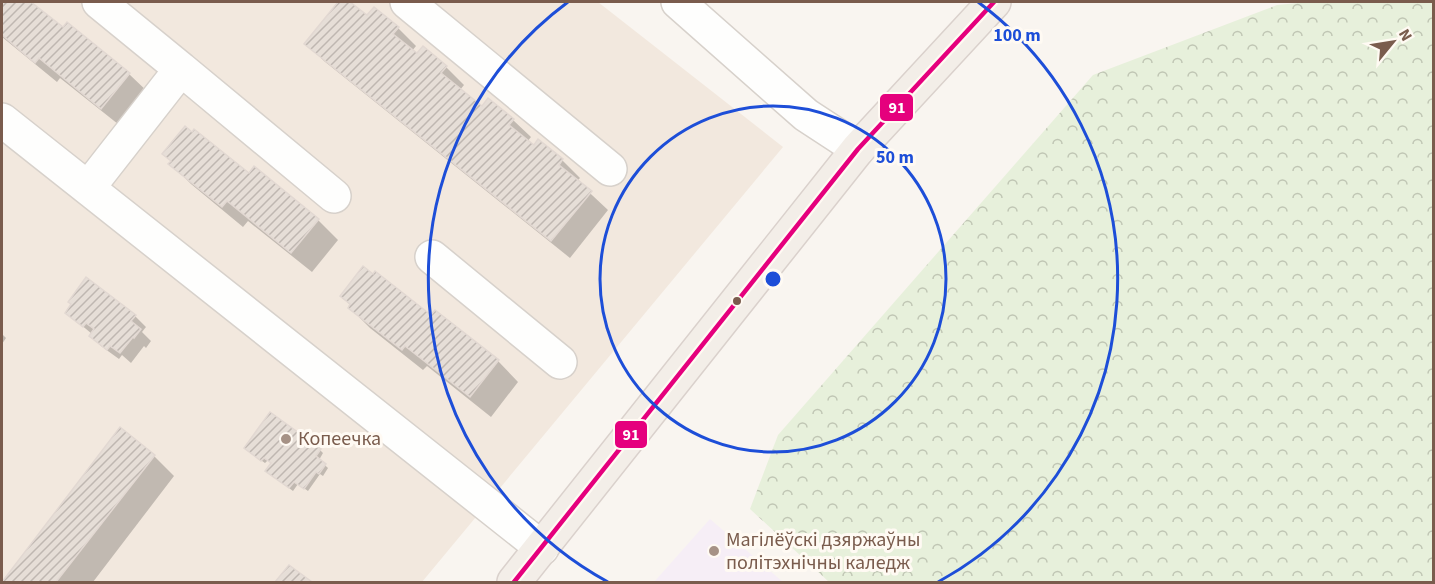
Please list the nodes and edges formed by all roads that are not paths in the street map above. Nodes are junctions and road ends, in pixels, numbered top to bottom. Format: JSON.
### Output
{"nodes":[{"id":1,"x":99,"y":2,"type":"edge"},
{"id":2,"x":407,"y":2,"type":"edge"},
{"id":3,"x":994,"y":2,"type":"edge"},
{"id":4,"x":686,"y":4,"type":"edge"},
{"id":5,"x":182,"y":69,"type":"junction"},
{"id":6,"x":2,"y":120,"type":"edge"},
{"id":7,"x":858,"y":149,"type":"junction"},
{"id":8,"x":610,"y":169,"type":"dead end"},
{"id":9,"x":88,"y":188,"type":"junction"},
{"id":10,"x":334,"y":196,"type":"dead end"},
{"id":11,"x":432,"y":257,"type":"dead end"},
{"id":12,"x":560,"y":362,"type":"dead end"},
{"id":13,"x":542,"y":548,"type":"junction"},
{"id":14,"x":514,"y":582,"type":"edge"}],
"edges":[{"from":1,"to":5,"type":"street"},
{"from":2,"to":8,"type":"street"},
{"from":3,"to":7,"type":"main road"},
{"from":4,"to":7,"type":"street"},
{"from":5,"to":9,"type":"street"},
{"from":5,"to":10,"type":"street"},
{"from":6,"to":9,"type":"street"},
{"from":7,"to":13,"type":"main road"},
{"from":9,"to":13,"type":"street"},
{"from":11,"to":12,"type":"street"},
{"from":13,"to":14,"type":"main road"}]}
